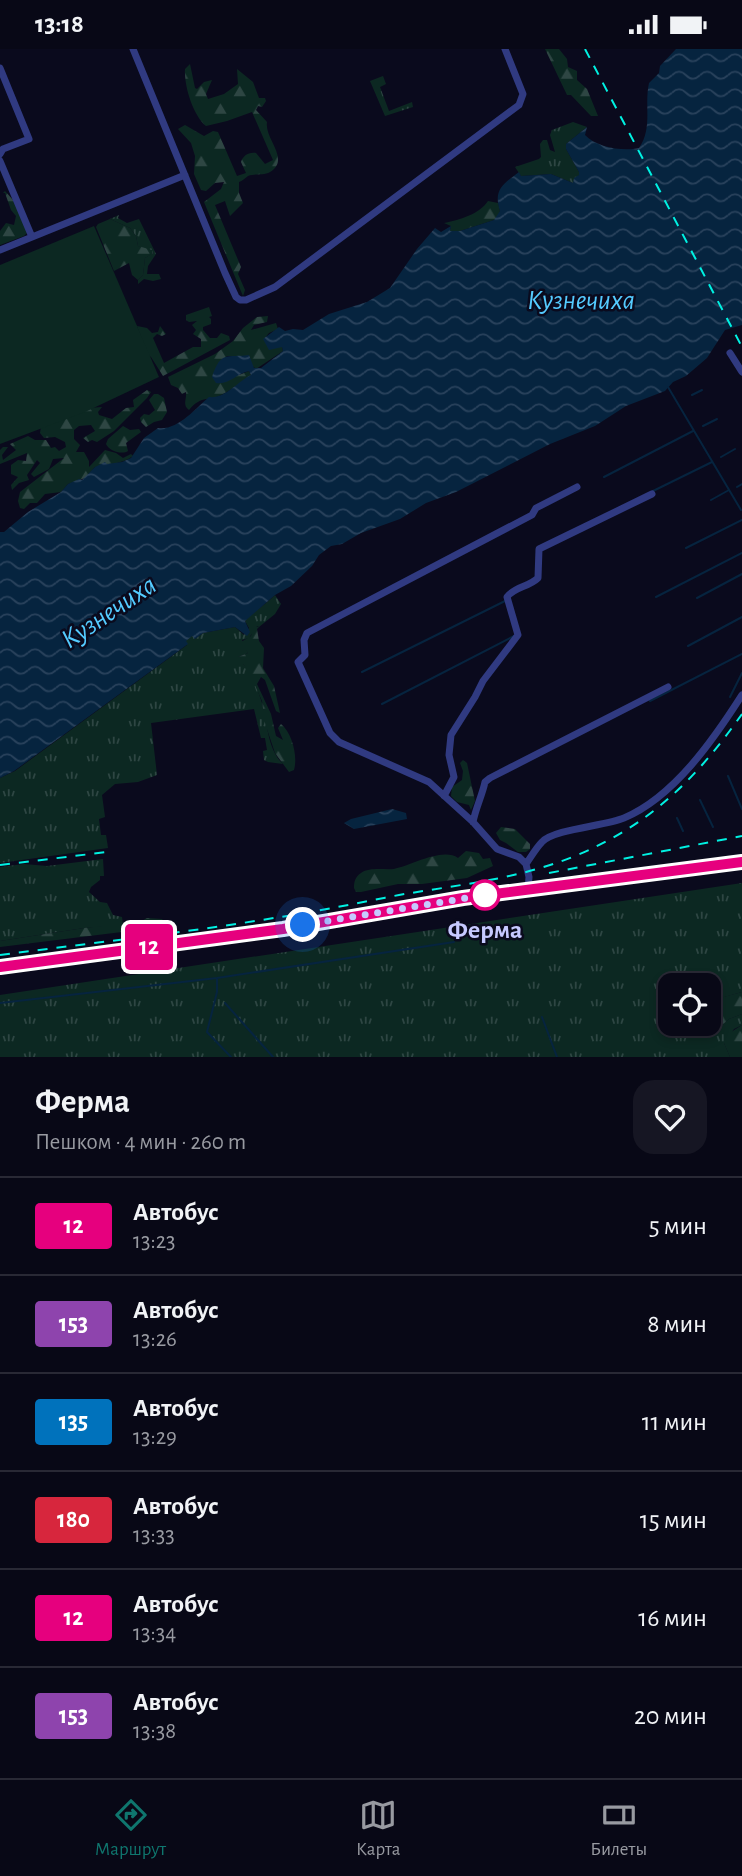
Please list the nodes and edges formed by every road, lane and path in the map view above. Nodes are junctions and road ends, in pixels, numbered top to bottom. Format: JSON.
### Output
{"nodes":[{"id":1,"x":133,"y":49,"type":"edge"},
{"id":2,"x":505,"y":49,"type":"edge"},
{"id":3,"x":0,"y":68,"type":"edge"},
{"id":4,"x":0,"y":154,"type":"edge"},
{"id":5,"x":0,"y":161,"type":"edge"},
{"id":6,"x":185,"y":175,"type":"junction"},
{"id":7,"x":32,"y":237,"type":"junction"},
{"id":8,"x":0,"y":250,"type":"edge"},
{"id":9,"x":730,"y":353,"type":"dead end"},
{"id":10,"x":742,"y":372,"type":"edge"},
{"id":11,"x":577,"y":488,"type":"dead end"},
{"id":12,"x":652,"y":493,"type":"dead end"},
{"id":13,"x":668,"y":688,"type":"dead end"},
{"id":14,"x":742,"y":695,"type":"edge"},
{"id":15,"x":444,"y":796,"type":"junction"},
{"id":16,"x":473,"y":822,"type":"junction"},
{"id":17,"x":742,"y":862,"type":"edge"},
{"id":18,"x":526,"y":864,"type":"junction"},
{"id":19,"x":528,"y":889,"type":"junction"},
{"id":20,"x":0,"y":967,"type":"edge"}],
"edges":[{"from":1,"to":6,"type":"street"},
{"from":2,"to":6,"type":"street"},
{"from":3,"to":4,"type":"street"},
{"from":5,"to":7,"type":"street"},
{"from":6,"to":7,"type":"street"},
{"from":7,"to":8,"type":"street"},
{"from":9,"to":10,"type":"street"},
{"from":11,"to":15,"type":"street"},
{"from":12,"to":15,"type":"street"},
{"from":13,"to":16,"type":"street"},
{"from":14,"to":18,"type":"street"},
{"from":15,"to":16,"type":"street"},
{"from":16,"to":18,"type":"street"},
{"from":17,"to":19,"type":"main road"},
{"from":18,"to":19,"type":"street"},
{"from":19,"to":20,"type":"main road"}]}
